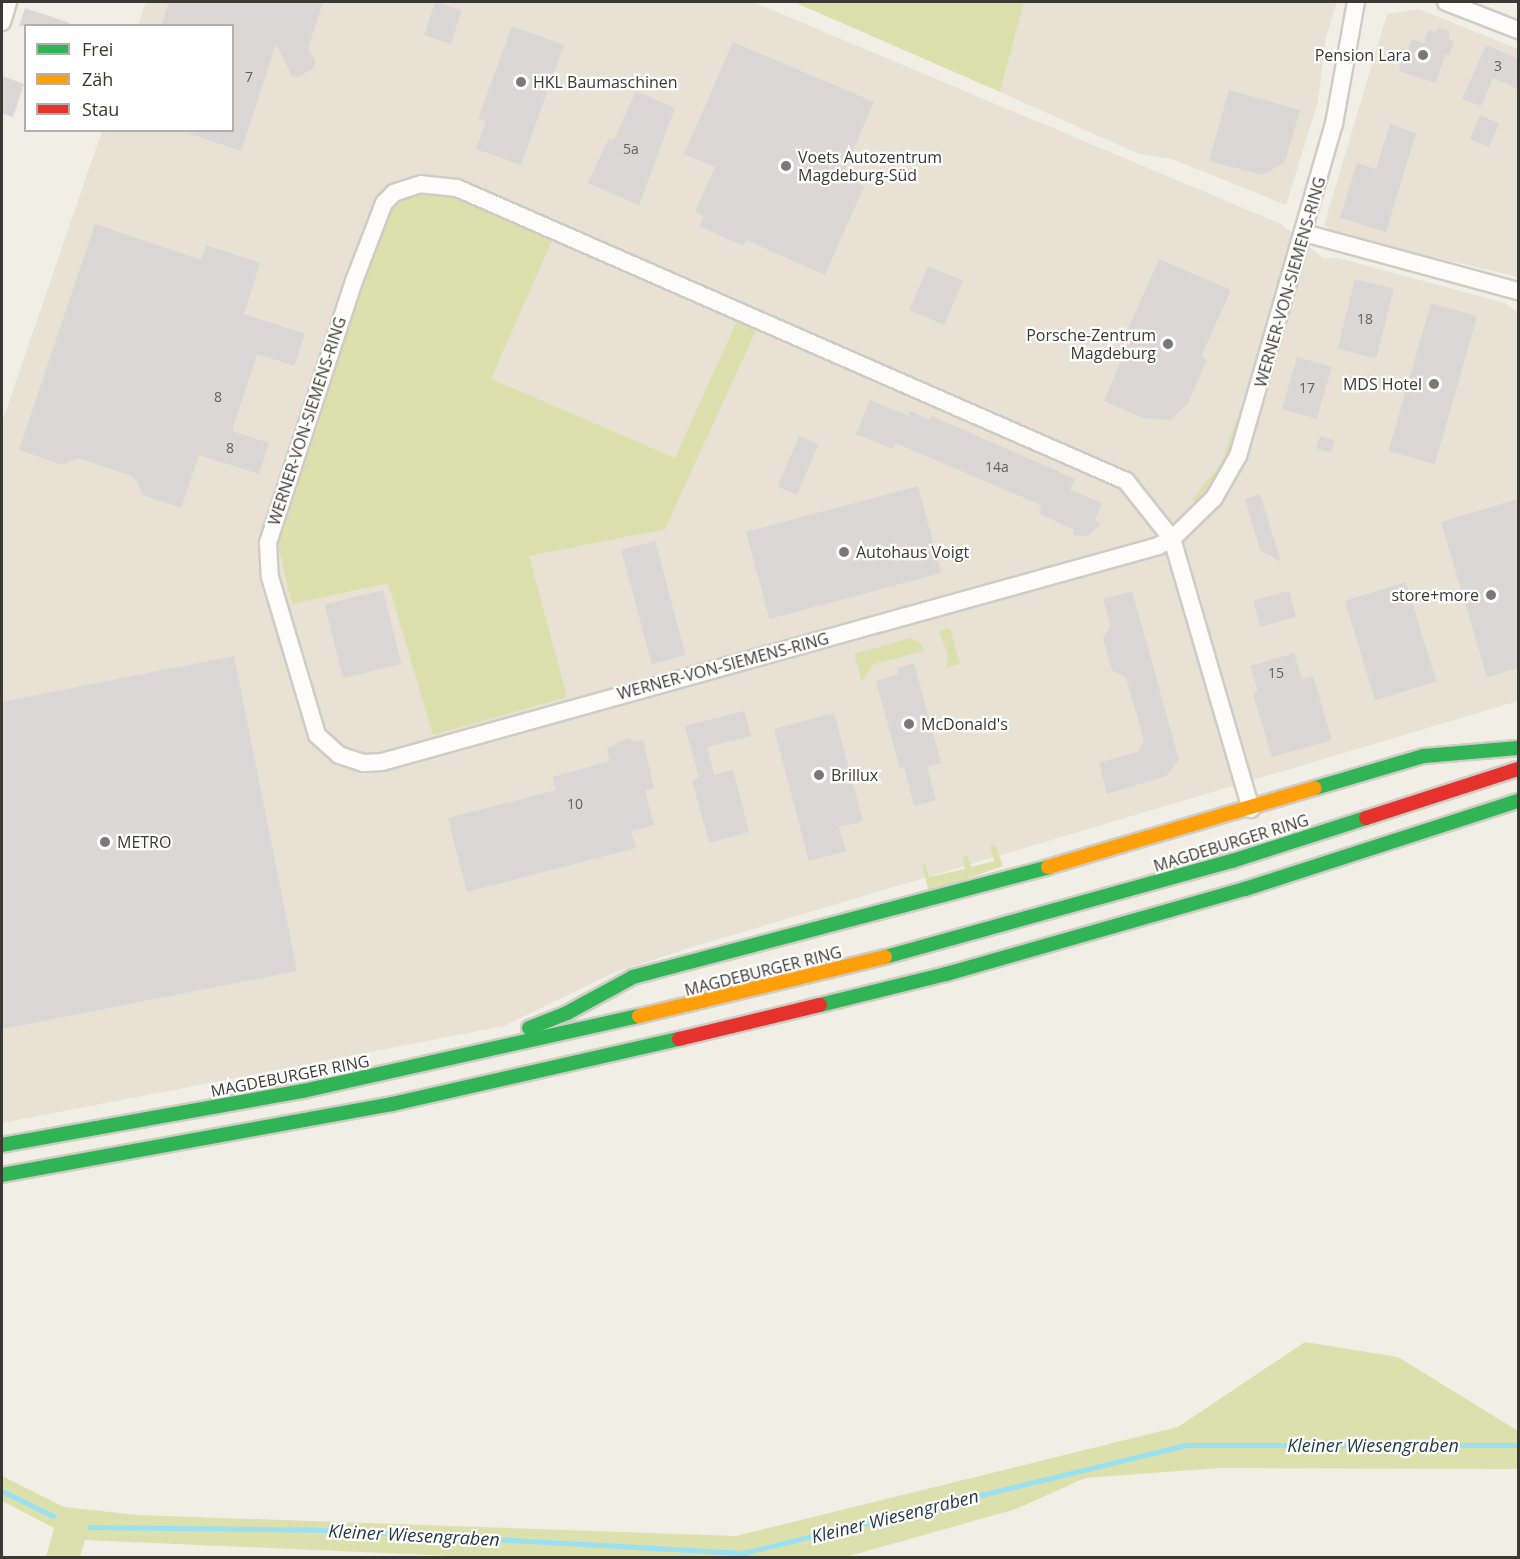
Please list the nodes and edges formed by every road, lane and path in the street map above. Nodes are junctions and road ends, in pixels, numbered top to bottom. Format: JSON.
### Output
{"nodes":[{"id":1,"x":8,"y":2,"type":"edge"},
{"id":2,"x":1356,"y":2,"type":"edge"},
{"id":3,"x":1446,"y":2,"type":"edge"},
{"id":4,"x":2,"y":22,"type":"edge"},
{"id":5,"x":1518,"y":30,"type":"edge"},
{"id":6,"x":1304,"y":233,"type":"junction"},
{"id":7,"x":1518,"y":291,"type":"edge"},
{"id":8,"x":1172,"y":539,"type":"junction"},
{"id":9,"x":1518,"y":748,"type":"edge"},
{"id":10,"x":1518,"y":769,"type":"edge"},
{"id":11,"x":1518,"y":801,"type":"edge"},
{"id":12,"x":1251,"y":809,"type":"junction"},
{"id":13,"x":428,"y":1064,"type":"junction"},
{"id":14,"x":2,"y":1144,"type":"edge"},
{"id":15,"x":2,"y":1175,"type":"edge"}],
"edges":[{"from":1,"to":4,"type":"street"},
{"from":2,"to":6,"type":"street","name":"WERNER-VON-SIEMENS-RING"},
{"from":3,"to":5,"type":"street"},
{"from":6,"to":7,"type":"street"},
{"from":6,"to":8,"type":"street","name":"WERNER-VON-SIEMENS-RING"},
{"from":8,"to":8,"type":"street","name":"WERNER-VON-SIEMENS-RING"},
{"from":8,"to":12,"type":"street","name":"WERNER-VON-SIEMENS-RING"},
{"from":9,"to":12,"type":"highway"},
{"from":10,"to":13,"type":"highway","name":"MAGDEBURGER RING"},
{"from":11,"to":15,"type":"highway"},
{"from":12,"to":13,"type":"highway"},
{"from":13,"to":14,"type":"highway","name":"MAGDEBURGER RING"}]}
